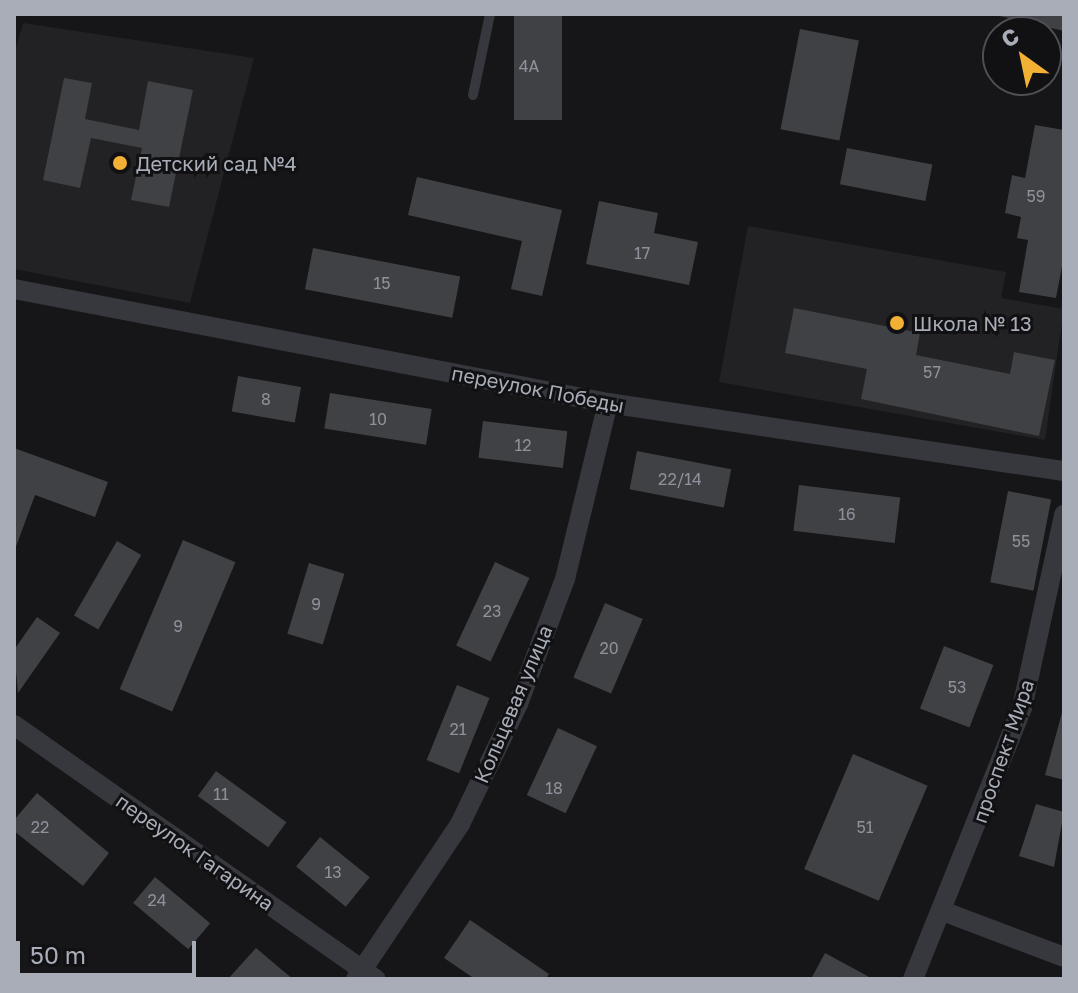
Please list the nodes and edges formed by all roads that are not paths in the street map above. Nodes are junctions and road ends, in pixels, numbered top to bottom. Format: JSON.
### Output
{"nodes":[{"id":1,"x":490,"y":14,"type":"edge"},
{"id":2,"x":473,"y":95,"type":"dead end"},
{"id":3,"x":14,"y":289,"type":"edge"},
{"id":4,"x":608,"y":403,"type":"junction"},
{"id":5,"x":1064,"y":471,"type":"edge"},
{"id":6,"x":1064,"y":515,"type":"edge"},
{"id":7,"x":14,"y":725,"type":"edge"},
{"id":8,"x":945,"y":912,"type":"junction"},
{"id":9,"x":1064,"y":957,"type":"edge"},
{"id":10,"x":365,"y":976,"type":"edge"},
{"id":11,"x":913,"y":979,"type":"edge"}],
"edges":[{"from":1,"to":2,"type":"lane"},
{"from":3,"to":4,"type":"street","name":"переулок Победы"},
{"from":4,"to":5,"type":"street","name":"переулок Победы"},
{"from":4,"to":10,"type":"street","name":"Кольцевая улица"},
{"from":6,"to":8,"type":"street","name":"проспект Мира"},
{"from":7,"to":10,"type":"street","name":"переулок Гагарина"},
{"from":8,"to":9,"type":"street"},
{"from":8,"to":11,"type":"street","name":"проспект Мира"}]}
